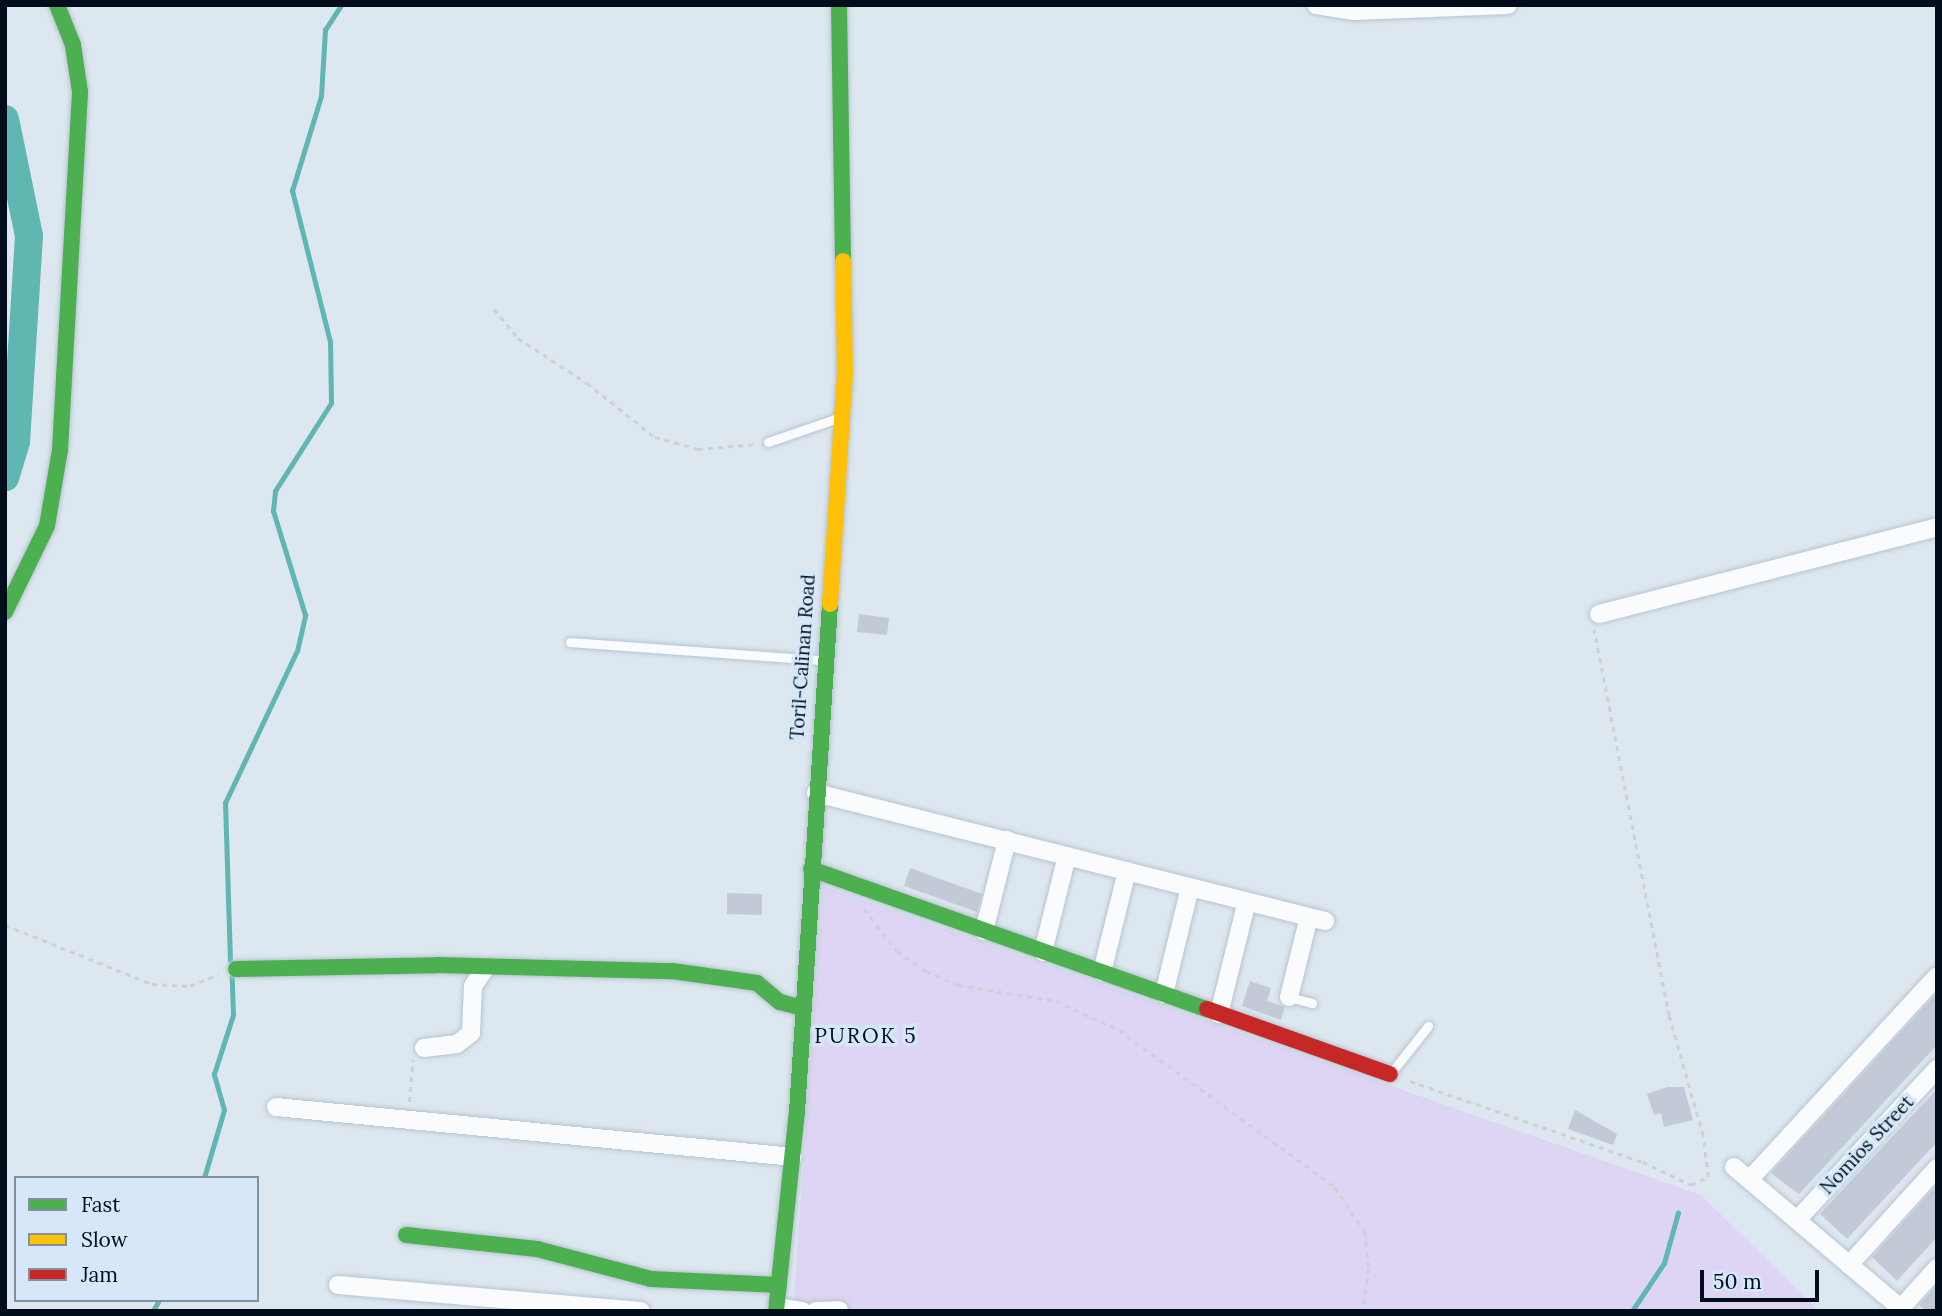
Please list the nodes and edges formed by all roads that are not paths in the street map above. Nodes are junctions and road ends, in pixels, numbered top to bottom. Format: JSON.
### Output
{"nodes":[{"id":1,"x":57,"y":5,"type":"edge"},
{"id":2,"x":839,"y":5,"type":"edge"},
{"id":3,"x":1316,"y":5,"type":"edge"},
{"id":4,"x":1508,"y":5,"type":"edge"},
{"id":5,"x":842,"y":417,"type":"junction"},
{"id":6,"x":768,"y":442,"type":"road end"},
{"id":7,"x":1937,"y":527,"type":"edge"},
{"id":8,"x":5,"y":612,"type":"edge"},
{"id":9,"x":1600,"y":614,"type":"road end"},
{"id":10,"x":570,"y":642,"type":"dead end"},
{"id":11,"x":822,"y":660,"type":"junction"},
{"id":12,"x":816,"y":793,"type":"junction"},
{"id":13,"x":1007,"y":840,"type":"junction"},
{"id":14,"x":1067,"y":856,"type":"junction"},
{"id":15,"x":811,"y":869,"type":"junction"},
{"id":16,"x":1127,"y":871,"type":"junction"},
{"id":17,"x":1190,"y":887,"type":"junction"},
{"id":18,"x":1247,"y":901,"type":"junction"},
{"id":19,"x":984,"y":931,"type":"junction"},
{"id":20,"x":1043,"y":952,"type":"junction"},
{"id":21,"x":236,"y":969,"type":"road end"},
{"id":22,"x":484,"y":970,"type":"junction"},
{"id":23,"x":1102,"y":972,"type":"junction"},
{"id":24,"x":1937,"y":976,"type":"edge"},
{"id":25,"x":1164,"y":994,"type":"junction"},
{"id":26,"x":1289,"y":998,"type":"joint"},
{"id":27,"x":1312,"y":1003,"type":"dead end"},
{"id":28,"x":803,"y":1008,"type":"junction"},
{"id":29,"x":1219,"y":1014,"type":"junction"},
{"id":30,"x":1428,"y":1026,"type":"dead end"},
{"id":31,"x":424,"y":1048,"type":"road end"},
{"id":32,"x":1937,"y":1069,"type":"edge"},
{"id":33,"x":1390,"y":1074,"type":"joint"},
{"id":34,"x":276,"y":1107,"type":"dead end"},
{"id":35,"x":793,"y":1157,"type":"junction"},
{"id":36,"x":1734,"y":1167,"type":"dead end"},
{"id":37,"x":1937,"y":1168,"type":"edge"},
{"id":38,"x":1749,"y":1180,"type":"junction"},
{"id":39,"x":1797,"y":1220,"type":"junction"},
{"id":40,"x":407,"y":1235,"type":"dead end"},
{"id":41,"x":1849,"y":1265,"type":"junction"},
{"id":42,"x":1937,"y":1268,"type":"edge"},
{"id":43,"x":338,"y":1285,"type":"dead end"},
{"id":44,"x":779,"y":1285,"type":"junction"},
{"id":45,"x":777,"y":1309,"type":"edge"},
{"id":46,"x":843,"y":1310,"type":"edge"},
{"id":47,"x":1902,"y":1310,"type":"edge"},
{"id":48,"x":641,"y":1311,"type":"edge"},
{"id":49,"x":803,"y":1311,"type":"edge"},
{"id":50,"x":816,"y":1311,"type":"edge"}],
"edges":[{"from":1,"to":8,"type":"street"},
{"from":2,"to":5,"type":"street","name":"Toril-Calinan Road"},
{"from":3,"to":4,"type":"street"},
{"from":5,"to":6,"type":"lane"},
{"from":5,"to":11,"type":"street","name":"Toril-Calinan Road"},
{"from":7,"to":9,"type":"street"},
{"from":10,"to":11,"type":"lane"},
{"from":11,"to":12,"type":"street","name":"Toril-Calinan Road"},
{"from":12,"to":13,"type":"street"},
{"from":12,"to":15,"type":"street","name":"Toril-Calinan Road"},
{"from":13,"to":14,"type":"street"},
{"from":13,"to":19,"type":"street"},
{"from":14,"to":16,"type":"street"},
{"from":14,"to":20,"type":"street"},
{"from":15,"to":19,"type":"street"},
{"from":15,"to":28,"type":"street","name":"Toril-Calinan Road"},
{"from":16,"to":17,"type":"street"},
{"from":16,"to":23,"type":"street"},
{"from":17,"to":18,"type":"street"},
{"from":17,"to":25,"type":"street"},
{"from":18,"to":26,"type":"street"},
{"from":18,"to":29,"type":"street"},
{"from":19,"to":20,"type":"street"},
{"from":20,"to":23,"type":"street"},
{"from":21,"to":22,"type":"street"},
{"from":22,"to":28,"type":"street"},
{"from":22,"to":31,"type":"street"},
{"from":23,"to":25,"type":"street"},
{"from":24,"to":38,"type":"street"},
{"from":25,"to":29,"type":"street"},
{"from":26,"to":27,"type":"lane"},
{"from":28,"to":35,"type":"street","name":"Toril-Calinan Road"},
{"from":29,"to":33,"type":"street"},
{"from":30,"to":33,"type":"lane"},
{"from":32,"to":39,"type":"street","name":"Nomios Street"},
{"from":34,"to":35,"type":"street"},
{"from":35,"to":44,"type":"street","name":"Toril-Calinan Road"},
{"from":36,"to":38,"type":"street"},
{"from":37,"to":41,"type":"street"},
{"from":38,"to":39,"type":"street"},
{"from":39,"to":41,"type":"street"},
{"from":40,"to":44,"type":"street"},
{"from":41,"to":47,"type":"street"},
{"from":42,"to":47,"type":"street"},
{"from":43,"to":48,"type":"street"},
{"from":44,"to":45,"type":"street","name":"Toril-Calinan Road"},
{"from":45,"to":49,"type":"street"},
{"from":46,"to":50,"type":"street"}]}
